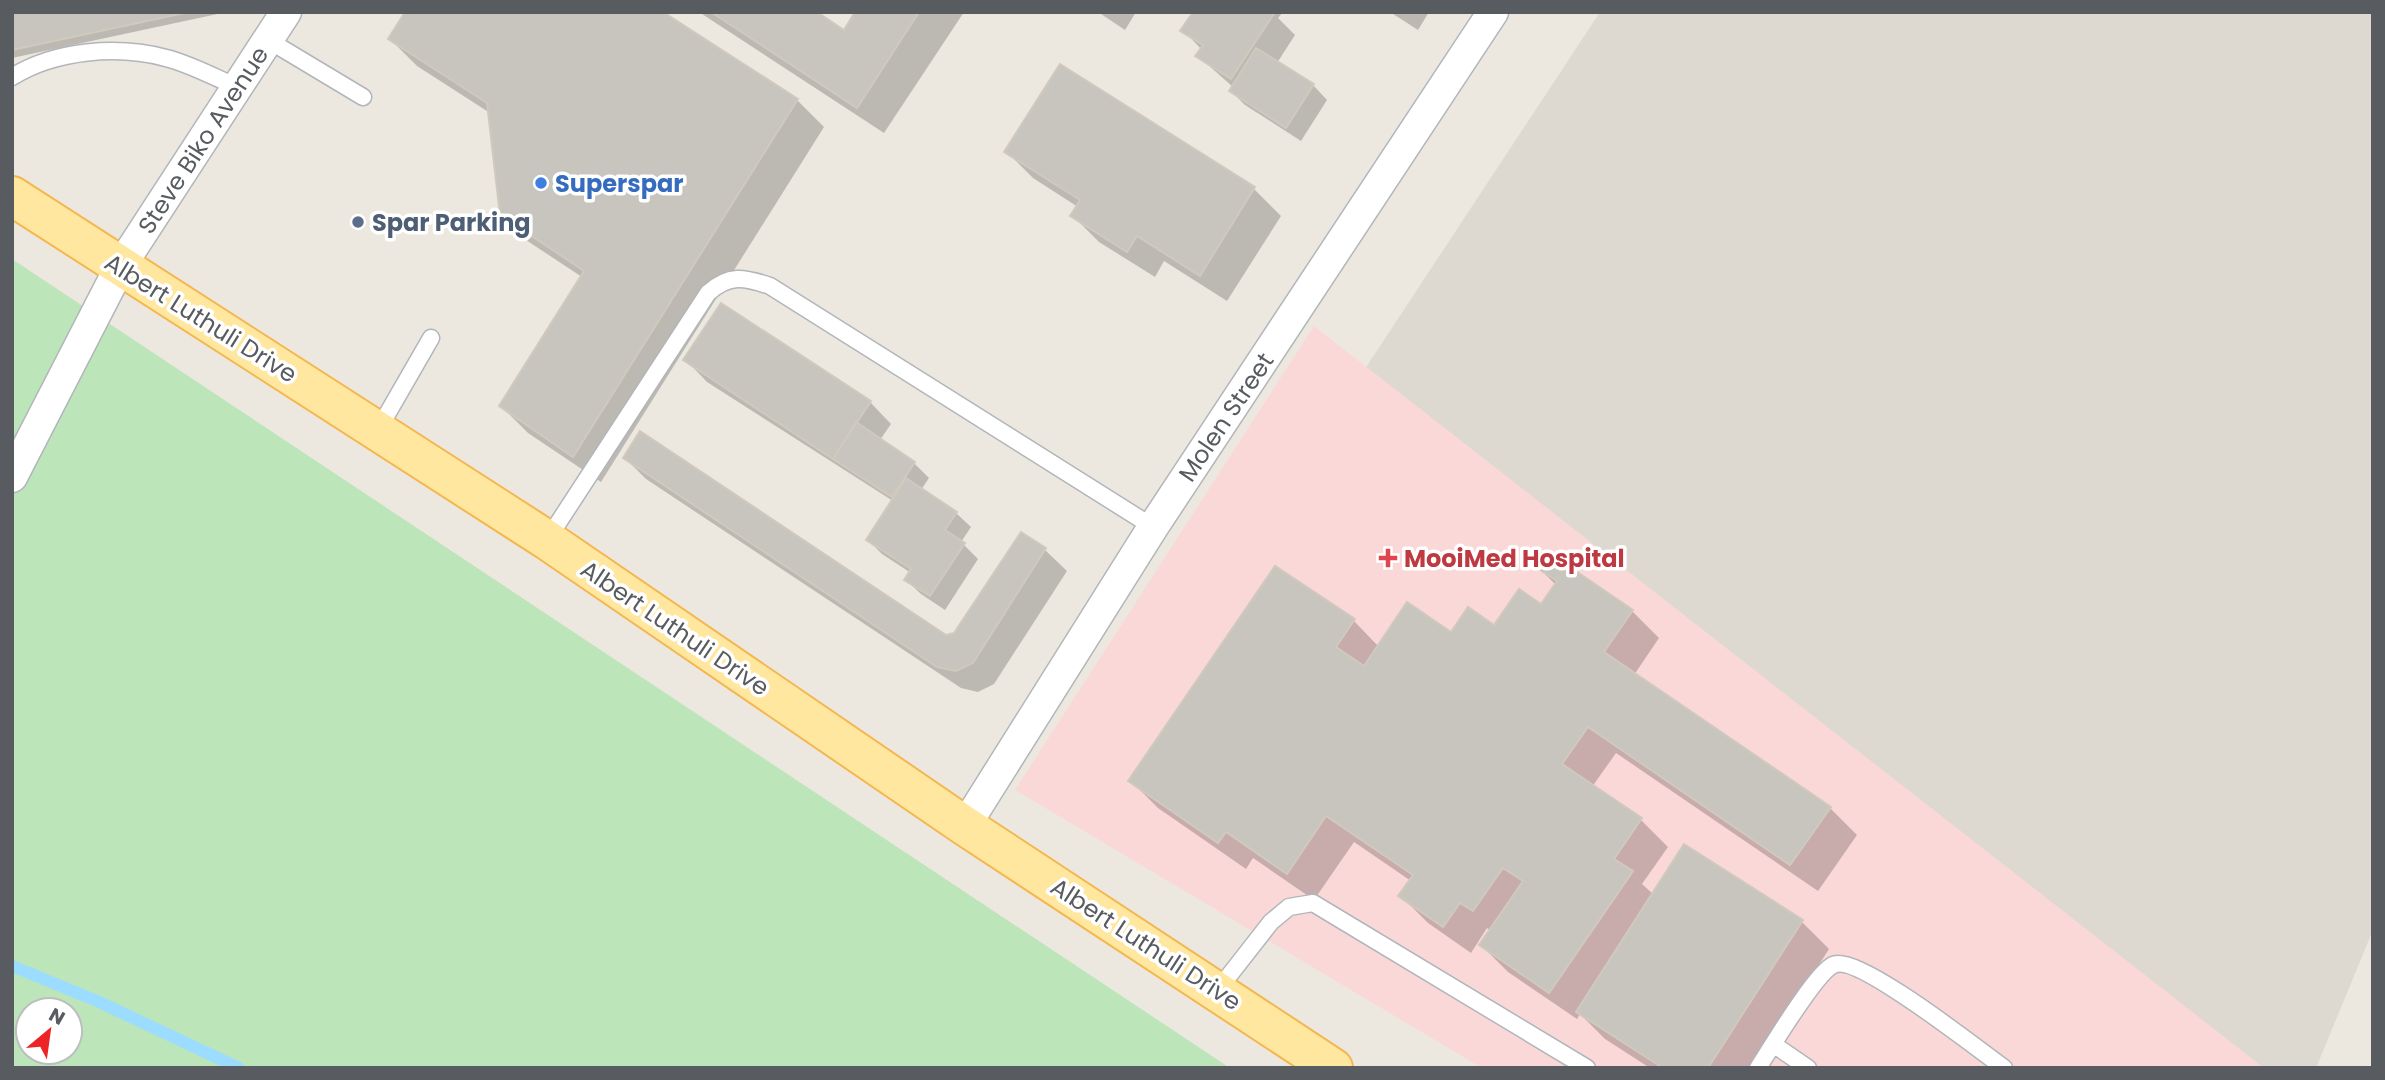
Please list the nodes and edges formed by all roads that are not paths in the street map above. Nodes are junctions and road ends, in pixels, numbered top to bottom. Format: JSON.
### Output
{"nodes":[{"id":1,"x":286,"y":12,"type":"edge"},
{"id":2,"x":1493,"y":12,"type":"edge"},
{"id":3,"x":268,"y":40,"type":"junction"},
{"id":4,"x":12,"y":77,"type":"edge"},
{"id":5,"x":237,"y":87,"type":"junction"},
{"id":6,"x":363,"y":97,"type":"dead end"},
{"id":7,"x":12,"y":196,"type":"edge"},
{"id":8,"x":120,"y":267,"type":"junction"},
{"id":9,"x":431,"y":338,"type":"dead end"},
{"id":10,"x":379,"y":430,"type":"junction"},
{"id":11,"x":12,"y":477,"type":"edge"},
{"id":12,"x":1153,"y":527,"type":"junction"},
{"id":13,"x":547,"y":540,"type":"junction"},
{"id":14,"x":965,"y":826,"type":"junction"},
{"id":15,"x":1217,"y":991,"type":"junction"},
{"id":16,"x":1773,"y":1044,"type":"junction"},
{"id":17,"x":1333,"y":1068,"type":"edge"},
{"id":18,"x":1587,"y":1068,"type":"edge"},
{"id":19,"x":1758,"y":1068,"type":"edge"},
{"id":20,"x":1808,"y":1068,"type":"edge"},
{"id":21,"x":2004,"y":1068,"type":"edge"}],
"edges":[{"from":1,"to":3,"type":"street","name":"Steve Biko Avenue"},
{"from":2,"to":12,"type":"street","name":"Molen Street"},
{"from":3,"to":5,"type":"street","name":"Steve Biko Avenue"},
{"from":3,"to":6,"type":"lane"},
{"from":4,"to":5,"type":"lane"},
{"from":5,"to":8,"type":"street","name":"Steve Biko Avenue"},
{"from":7,"to":8,"type":"main road","name":"Albert Luthuli Drive"},
{"from":8,"to":10,"type":"main road","name":"Albert Luthuli Drive"},
{"from":8,"to":11,"type":"street","name":"Steve Biko Avenue"},
{"from":9,"to":10,"type":"lane"},
{"from":10,"to":13,"type":"main road","name":"Albert Luthuli Drive"},
{"from":12,"to":13,"type":"lane"},
{"from":12,"to":14,"type":"street","name":"Molen Street"},
{"from":13,"to":14,"type":"main road","name":"Albert Luthuli Drive"},
{"from":14,"to":15,"type":"main road","name":"Albert Luthuli Drive"},
{"from":15,"to":17,"type":"main road","name":"Albert Luthuli Drive"},
{"from":15,"to":18,"type":"lane"},
{"from":16,"to":19,"type":"lane"},
{"from":16,"to":20,"type":"lane"},
{"from":16,"to":21,"type":"lane"}]}
